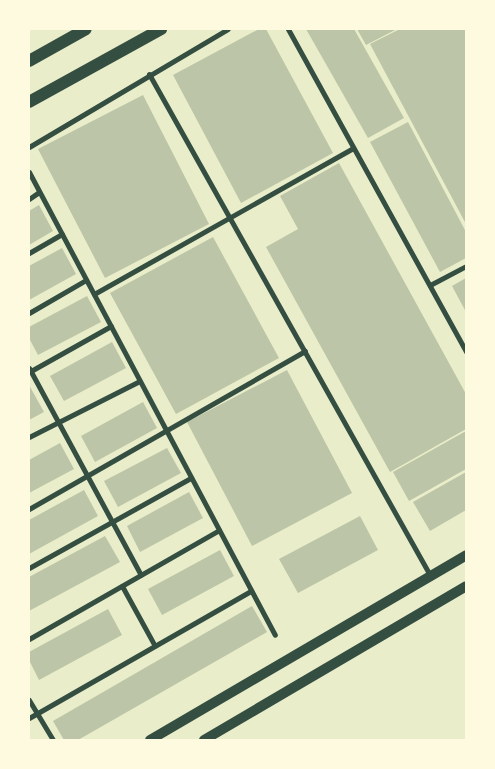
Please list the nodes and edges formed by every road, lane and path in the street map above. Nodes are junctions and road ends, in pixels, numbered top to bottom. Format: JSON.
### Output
{"nodes":[{"id":1,"x":86,"y":29,"type":"edge"},
{"id":2,"x":161,"y":29,"type":"edge"},
{"id":3,"x":228,"y":29,"type":"edge"},
{"id":4,"x":288,"y":29,"type":"edge"},
{"id":5,"x":29,"y":61,"type":"edge"},
{"id":6,"x":149,"y":74,"type":"junction"},
{"id":7,"x":29,"y":102,"type":"edge"},
{"id":8,"x":29,"y":147,"type":"edge"},
{"id":9,"x":353,"y":148,"type":"junction"},
{"id":10,"x":29,"y":172,"type":"edge"},
{"id":11,"x":39,"y":192,"type":"junction"},
{"id":12,"x":29,"y":199,"type":"edge"},
{"id":13,"x":230,"y":218,"type":"junction"},
{"id":14,"x":62,"y":234,"type":"junction"},
{"id":15,"x":29,"y":253,"type":"edge"},
{"id":16,"x":466,"y":266,"type":"edge"},
{"id":17,"x":86,"y":280,"type":"junction"},
{"id":18,"x":430,"y":285,"type":"junction"},
{"id":19,"x":94,"y":294,"type":"junction"},
{"id":20,"x":29,"y":313,"type":"edge"},
{"id":21,"x":111,"y":326,"type":"junction"},
{"id":22,"x":305,"y":351,"type":"junction"},
{"id":23,"x":466,"y":352,"type":"edge"},
{"id":24,"x":29,"y":371,"type":"edge"},
{"id":25,"x":140,"y":381,"type":"junction"},
{"id":26,"x":57,"y":421,"type":"junction"},
{"id":27,"x":167,"y":432,"type":"junction"},
{"id":28,"x":29,"y":437,"type":"edge"},
{"id":29,"x":87,"y":476,"type":"junction"},
{"id":30,"x":191,"y":478,"type":"junction"},
{"id":31,"x":29,"y":509,"type":"edge"},
{"id":32,"x":112,"y":522,"type":"junction"},
{"id":33,"x":219,"y":530,"type":"junction"},
{"id":34,"x":466,"y":555,"type":"edge"},
{"id":35,"x":29,"y":568,"type":"edge"},
{"id":36,"x":141,"y":575,"type":"junction"},
{"id":37,"x":431,"y":577,"type":"junction"},
{"id":38,"x":122,"y":586,"type":"junction"},
{"id":39,"x":466,"y":586,"type":"edge"},
{"id":40,"x":252,"y":591,"type":"junction"},
{"id":41,"x":275,"y":635,"type":"dead end"},
{"id":42,"x":29,"y":639,"type":"edge"},
{"id":43,"x":155,"y":646,"type":"junction"},
{"id":44,"x":29,"y":700,"type":"edge"},
{"id":45,"x":36,"y":713,"type":"junction"},
{"id":46,"x":29,"y":718,"type":"edge"},
{"id":47,"x":53,"y":740,"type":"edge"},
{"id":48,"x":150,"y":740,"type":"edge"},
{"id":49,"x":204,"y":740,"type":"edge"}],
"edges":[{"from":1,"to":5,"type":"main road"},
{"from":2,"to":7,"type":"main road"},
{"from":3,"to":6,"type":"street"},
{"from":4,"to":9,"type":"street"},
{"from":6,"to":8,"type":"street"},
{"from":6,"to":13,"type":"street"},
{"from":9,"to":13,"type":"street"},
{"from":9,"to":18,"type":"street"},
{"from":10,"to":11,"type":"street"},
{"from":11,"to":12,"type":"street"},
{"from":11,"to":14,"type":"street"},
{"from":13,"to":19,"type":"street"},
{"from":13,"to":22,"type":"street"},
{"from":14,"to":15,"type":"street"},
{"from":14,"to":17,"type":"street"},
{"from":16,"to":18,"type":"street"},
{"from":17,"to":19,"type":"street"},
{"from":17,"to":20,"type":"street"},
{"from":18,"to":23,"type":"street"},
{"from":19,"to":21,"type":"street"},
{"from":21,"to":24,"type":"street"},
{"from":21,"to":25,"type":"street"},
{"from":22,"to":27,"type":"street"},
{"from":22,"to":37,"type":"street"},
{"from":24,"to":26,"type":"street"},
{"from":25,"to":26,"type":"street"},
{"from":25,"to":27,"type":"street"},
{"from":26,"to":28,"type":"street"},
{"from":26,"to":29,"type":"street"},
{"from":27,"to":29,"type":"street"},
{"from":27,"to":30,"type":"street"},
{"from":29,"to":31,"type":"street"},
{"from":29,"to":32,"type":"street"},
{"from":30,"to":32,"type":"street"},
{"from":30,"to":33,"type":"street"},
{"from":32,"to":35,"type":"street"},
{"from":32,"to":36,"type":"street"},
{"from":33,"to":36,"type":"street"},
{"from":33,"to":40,"type":"street"},
{"from":34,"to":37,"type":"main road"},
{"from":36,"to":38,"type":"street"},
{"from":37,"to":48,"type":"main road"},
{"from":38,"to":42,"type":"street"},
{"from":38,"to":43,"type":"street"},
{"from":39,"to":49,"type":"main road"},
{"from":40,"to":41,"type":"street"},
{"from":40,"to":43,"type":"street"},
{"from":43,"to":45,"type":"street"},
{"from":44,"to":45,"type":"street"},
{"from":45,"to":46,"type":"street"},
{"from":45,"to":47,"type":"street"}]}
